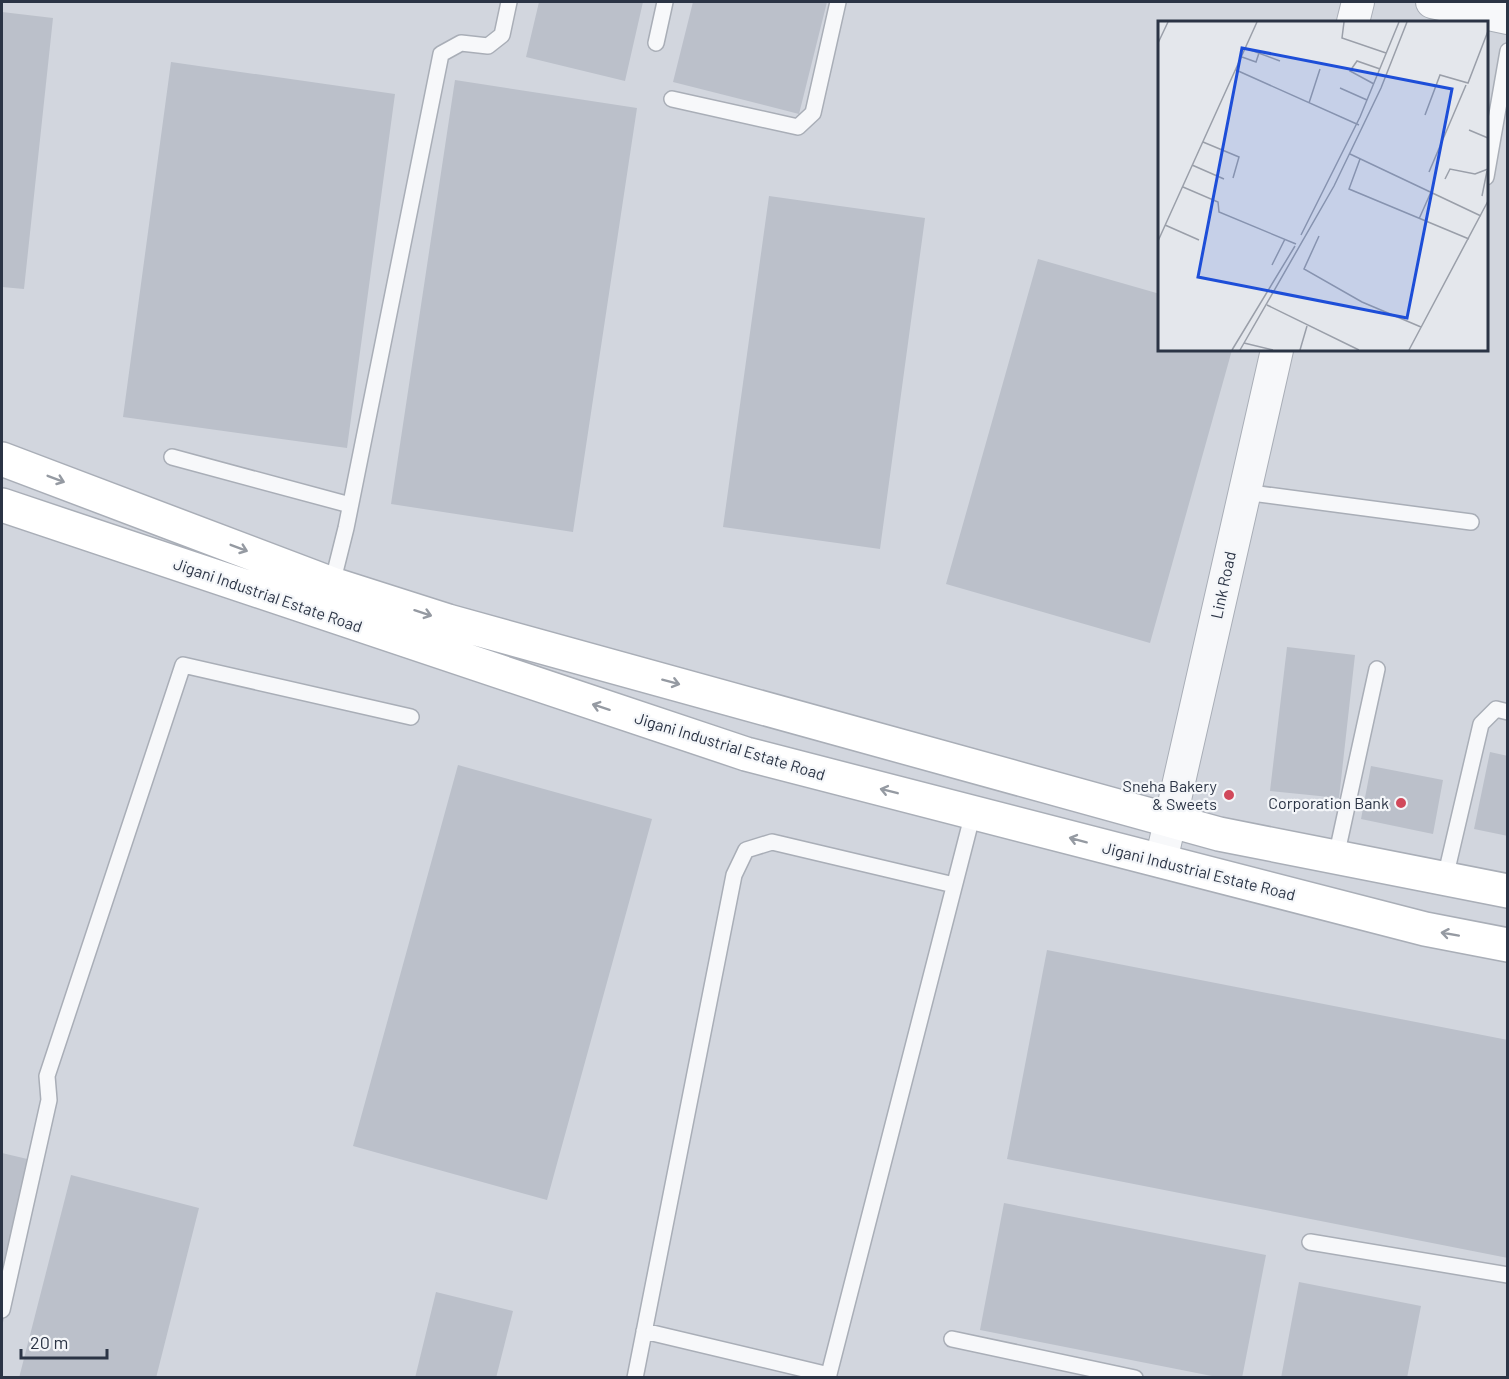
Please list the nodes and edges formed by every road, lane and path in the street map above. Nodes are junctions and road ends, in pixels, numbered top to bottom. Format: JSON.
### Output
{"nodes":[{"id":1,"x":509,"y":2,"type":"edge"},
{"id":2,"x":665,"y":2,"type":"edge"},
{"id":3,"x":838,"y":2,"type":"edge"},
{"id":4,"x":1358,"y":2,"type":"edge"},
{"id":5,"x":1446,"y":10,"type":"edge"},
{"id":6,"x":1508,"y":18,"type":"edge"},
{"id":7,"x":1353,"y":21,"type":"edge"},
{"id":8,"x":656,"y":42,"type":"dead end"},
{"id":9,"x":1508,"y":51,"type":"edge"},
{"id":10,"x":672,"y":99,"type":"dead end"},
{"id":11,"x":1492,"y":114,"type":"edge"},
{"id":12,"x":1488,"y":156,"type":"edge"},
{"id":13,"x":1277,"y":351,"type":"edge"},
{"id":14,"x":172,"y":457,"type":"dead end"},
{"id":15,"x":2,"y":459,"type":"edge"},
{"id":16,"x":1244,"y":492,"type":"junction"},
{"id":17,"x":2,"y":504,"type":"edge"},
{"id":18,"x":350,"y":506,"type":"junction"},
{"id":19,"x":1472,"y":522,"type":"dead end"},
{"id":20,"x":332,"y":584,"type":"junction"},
{"id":21,"x":1377,"y":669,"type":"dead end"},
{"id":22,"x":1508,"y":712,"type":"edge"},
{"id":23,"x":411,"y":717,"type":"dead end"},
{"id":24,"x":973,"y":813,"type":"junction"},
{"id":25,"x":1171,"y":821,"type":"junction"},
{"id":26,"x":1336,"y":856,"type":"junction"},
{"id":27,"x":1161,"y":861,"type":"junction"},
{"id":28,"x":1445,"y":878,"type":"junction"},
{"id":29,"x":954,"y":885,"type":"junction"},
{"id":30,"x":1508,"y":891,"type":"edge"},
{"id":31,"x":1508,"y":945,"type":"edge"},
{"id":32,"x":1311,"y":1242,"type":"dead end"},
{"id":33,"x":1508,"y":1275,"type":"edge"},
{"id":34,"x":2,"y":1310,"type":"edge"},
{"id":35,"x":644,"y":1331,"type":"junction"},
{"id":36,"x":952,"y":1339,"type":"dead end"},
{"id":37,"x":829,"y":1376,"type":"edge"},
{"id":38,"x":635,"y":1377,"type":"edge"},
{"id":39,"x":1135,"y":1377,"type":"edge"}],
"edges":[{"from":1,"to":18,"type":"lane"},
{"from":2,"to":8,"type":"lane"},
{"from":3,"to":10,"type":"lane"},
{"from":4,"to":7,"type":"street"},
{"from":5,"to":6,"type":"street"},
{"from":9,"to":11,"type":"lane"},
{"from":11,"to":12,"type":"lane"},
{"from":13,"to":16,"type":"street","name":"Link Road"},
{"from":14,"to":18,"type":"lane"},
{"from":15,"to":20,"type":"main road","name":"Jigani Industrial Estate Road","one_way":true},
{"from":16,"to":19,"type":"lane"},
{"from":16,"to":25,"type":"street","name":"Link Road"},
{"from":24,"to":17,"type":"main road","name":"Jigani Industrial Estate Road","one_way":true},
{"from":18,"to":20,"type":"lane"},
{"from":20,"to":25,"type":"main road","name":"Jigani Industrial Estate Road","one_way":true},
{"from":21,"to":26,"type":"lane"},
{"from":22,"to":28,"type":"lane"},
{"from":23,"to":34,"type":"lane"},
{"from":27,"to":24,"type":"main road","name":"Jigani Industrial Estate Road","one_way":true},
{"from":24,"to":29,"type":"lane"},
{"from":25,"to":26,"type":"main road","name":"Jigani Industrial Estate Road"},
{"from":25,"to":27,"type":"street","name":"Link Road"},
{"from":26,"to":28,"type":"main road","name":"Jigani Industrial Estate Road"},
{"from":31,"to":27,"type":"main road","name":"Jigani Industrial Estate Road","one_way":true},
{"from":28,"to":30,"type":"main road","name":"Jigani Industrial Estate Road"},
{"from":29,"to":35,"type":"lane"},
{"from":29,"to":37,"type":"lane"},
{"from":32,"to":33,"type":"lane"},
{"from":35,"to":37,"type":"lane"},
{"from":35,"to":38,"type":"lane"},
{"from":36,"to":39,"type":"lane"}]}
